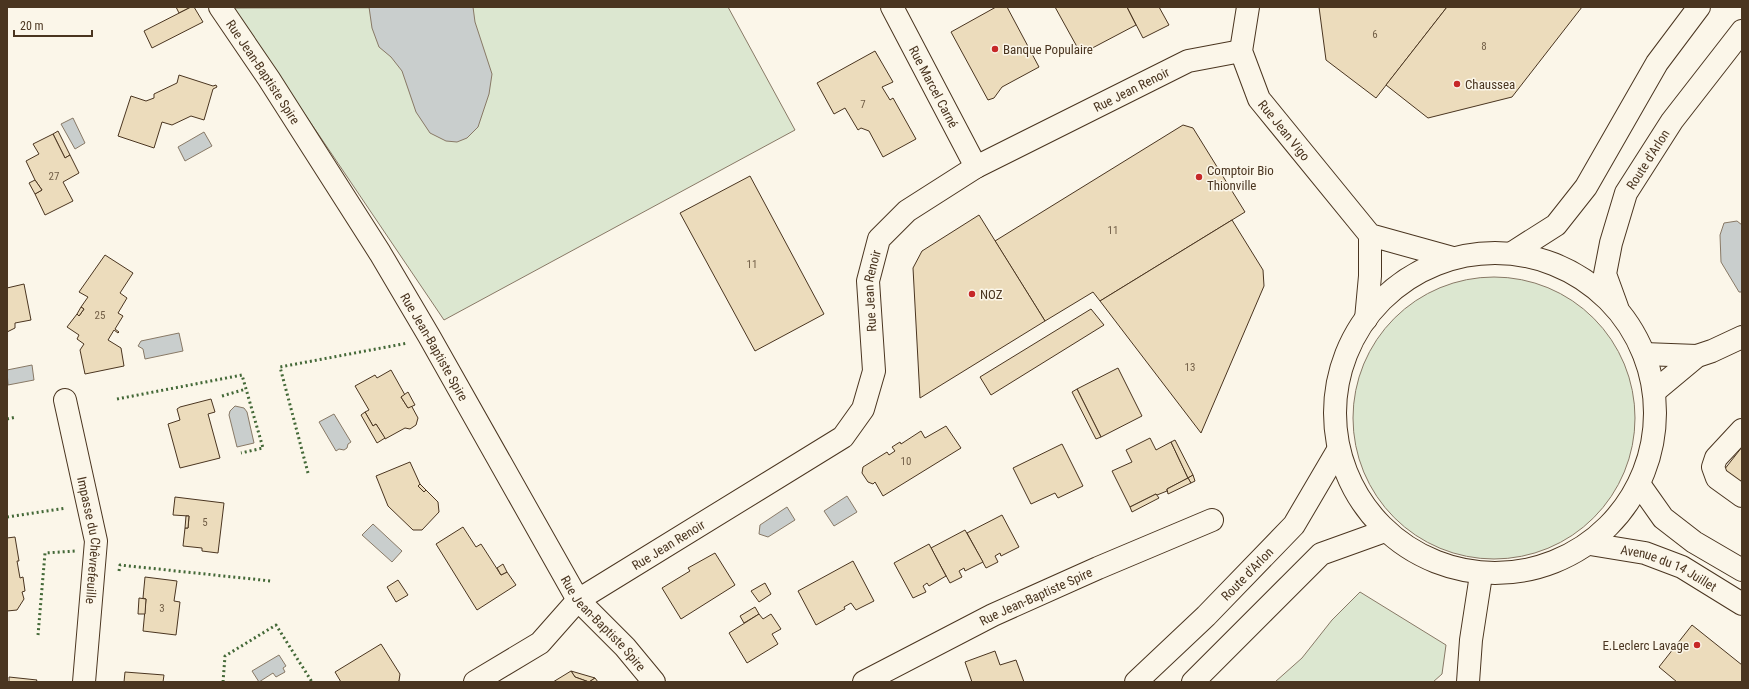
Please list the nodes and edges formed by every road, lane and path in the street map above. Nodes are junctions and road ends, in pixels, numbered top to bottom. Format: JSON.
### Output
{"nodes":[{"id":1,"x":220,"y":7,"type":"edge"},
{"id":2,"x":892,"y":7,"type":"edge"},
{"id":3,"x":1248,"y":7,"type":"edge"},
{"id":4,"x":1699,"y":7,"type":"edge"},
{"id":5,"x":1742,"y":31,"type":"edge"},
{"id":6,"x":1241,"y":51,"type":"junction"},
{"id":7,"x":976,"y":167,"type":"junction"},
{"id":8,"x":1370,"y":235,"type":"junction"},
{"id":9,"x":1512,"y":253,"type":"junction"},
{"id":10,"x":1453,"y":258,"type":"junction"},
{"id":11,"x":1618,"y":308,"type":"junction"},
{"id":12,"x":1366,"y":319,"type":"junction"},
{"id":13,"x":1742,"y":337,"type":"edge"},
{"id":14,"x":1644,"y":354,"type":"junction"},
{"id":15,"x":1697,"y":356,"type":"junction"},
{"id":16,"x":1655,"y":392,"type":"junction"},
{"id":17,"x":65,"y":400,"type":"dead end"},
{"id":18,"x":1742,"y":430,"type":"edge"},
{"id":19,"x":1338,"y":450,"type":"junction"},
{"id":20,"x":1639,"y":484,"type":"junction"},
{"id":21,"x":1742,"y":496,"type":"edge"},
{"id":22,"x":1212,"y":520,"type":"dead end"},
{"id":23,"x":1385,"y":531,"type":"junction"},
{"id":24,"x":1590,"y":544,"type":"junction"},
{"id":25,"x":1742,"y":570,"type":"edge"},
{"id":26,"x":1481,"y":575,"type":"junction"},
{"id":27,"x":578,"y":600,"type":"junction"},
{"id":28,"x":1742,"y":604,"type":"edge"},
{"id":29,"x":84,"y":682,"type":"edge"},
{"id":30,"x":475,"y":682,"type":"edge"},
{"id":31,"x":654,"y":682,"type":"edge"},
{"id":32,"x":864,"y":682,"type":"edge"},
{"id":33,"x":1136,"y":682,"type":"edge"},
{"id":34,"x":1193,"y":682,"type":"edge"},
{"id":35,"x":1468,"y":682,"type":"edge"}],
"edges":[{"from":1,"to":27,"type":"street","name":"Rue Jean-Baptiste Spire"},
{"from":2,"to":7,"type":"street","name":"Rue Marcel Carné"},
{"from":3,"to":6,"type":"street","name":"Rue Jean Vigo"},
{"from":4,"to":9,"type":"street"},
{"from":5,"to":11,"type":"street","name":"Route d'Arlon"},
{"from":6,"to":7,"type":"street","name":"Rue Jean Renoir"},
{"from":6,"to":8,"type":"street","name":"Rue Jean Vigo"},
{"from":7,"to":27,"type":"street","name":"Rue Jean Renoir"},
{"from":8,"to":10,"type":"street"},
{"from":8,"to":12,"type":"street"},
{"from":9,"to":10,"type":"street"},
{"from":9,"to":11,"type":"street"},
{"from":10,"to":12,"type":"street"},
{"from":11,"to":14,"type":"street"},
{"from":12,"to":19,"type":"street"},
{"from":13,"to":15,"type":"street"},
{"from":14,"to":15,"type":"street"},
{"from":14,"to":16,"type":"street"},
{"from":15,"to":16,"type":"street"},
{"from":16,"to":20,"type":"street"},
{"from":17,"to":29,"type":"street","name":"Impasse du Chêvrefeuille"},
{"from":18,"to":21,"type":"street"},
{"from":19,"to":23,"type":"street"},
{"from":19,"to":33,"type":"street","name":"Route d'Arlon"},
{"from":20,"to":24,"type":"street"},
{"from":20,"to":25,"type":"street"},
{"from":22,"to":32,"type":"street","name":"Rue Jean-Baptiste Spire"},
{"from":23,"to":26,"type":"street"},
{"from":23,"to":34,"type":"street"},
{"from":24,"to":26,"type":"street"},
{"from":24,"to":28,"type":"street","name":"Avenue du 14 Juillet"},
{"from":26,"to":35,"type":"street"},
{"from":27,"to":30,"type":"street","name":"Rue Jean Renoir"},
{"from":27,"to":31,"type":"street","name":"Rue Jean-Baptiste Spire"}]}
